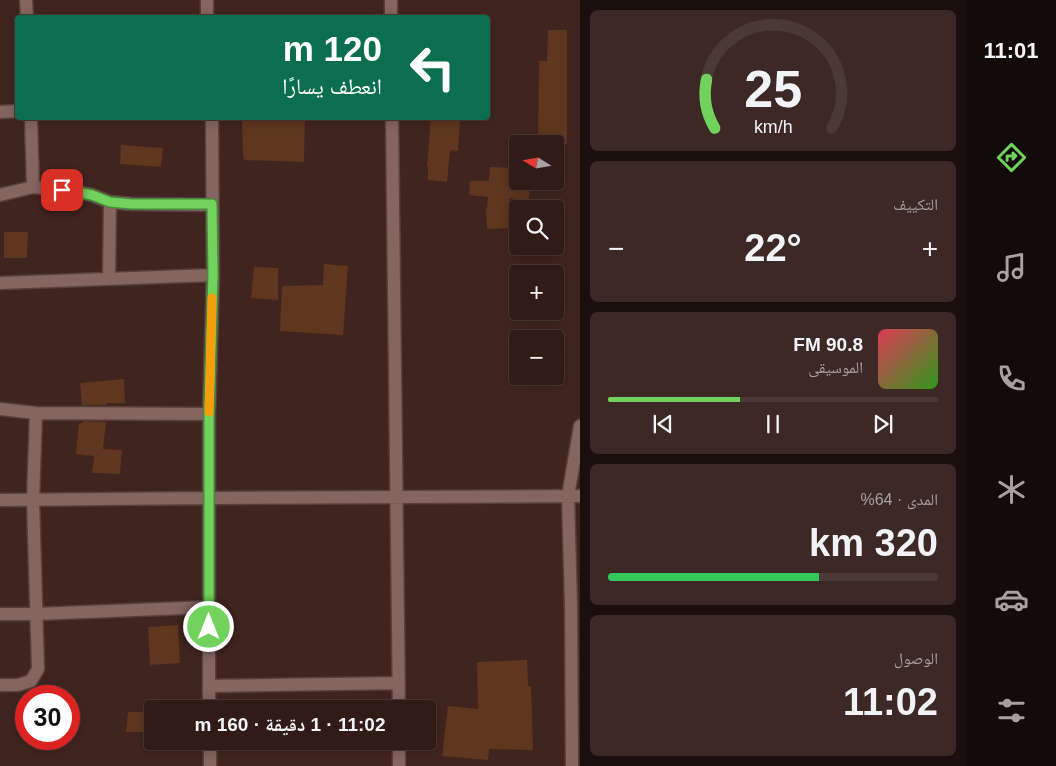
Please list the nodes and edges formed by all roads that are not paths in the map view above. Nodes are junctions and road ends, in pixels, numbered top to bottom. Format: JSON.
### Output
{"nodes":[{"id":1,"x":26,"y":0,"type":"edge"},
{"id":2,"x":207,"y":0,"type":"edge"},
{"id":3,"x":391,"y":0,"type":"edge"},
{"id":4,"x":27,"y":15,"type":"edge"},
{"id":5,"x":208,"y":15,"type":"edge"},
{"id":6,"x":391,"y":15,"type":"edge"},
{"id":7,"x":15,"y":111,"type":"edge"},
{"id":8,"x":0,"y":112,"type":"edge"},
{"id":9,"x":31,"y":120,"type":"edge"},
{"id":10,"x":212,"y":120,"type":"edge"},
{"id":11,"x":392,"y":120,"type":"edge"},
{"id":12,"x":33,"y":187,"type":"junction"},
{"id":13,"x":0,"y":195,"type":"edge"},
{"id":14,"x":110,"y":202,"type":"junction"},
{"id":15,"x":212,"y":204,"type":"junction"},
{"id":16,"x":213,"y":275,"type":"junction"},
{"id":17,"x":109,"y":279,"type":"junction"},
{"id":18,"x":0,"y":283,"type":"edge"},
{"id":19,"x":0,"y":408,"type":"edge"},
{"id":20,"x":36,"y":412,"type":"junction"},
{"id":21,"x":209,"y":414,"type":"junction"},
{"id":22,"x":580,"y":426,"type":"edge"},
{"id":23,"x":397,"y":496,"type":"junction"},
{"id":24,"x":574,"y":496,"type":"edge"},
{"id":25,"x":210,"y":498,"type":"junction"},
{"id":26,"x":0,"y":500,"type":"edge"},
{"id":27,"x":33,"y":500,"type":"junction"},
{"id":28,"x":575,"y":605,"type":"edge"},
{"id":29,"x":209,"y":607,"type":"junction"},
{"id":30,"x":0,"y":614,"type":"edge"},
{"id":31,"x":36,"y":614,"type":"junction"},
{"id":32,"x":399,"y":683,"type":"junction"},
{"id":33,"x":0,"y":684,"type":"edge"},
{"id":34,"x":209,"y":686,"type":"junction"},
{"id":35,"x":209,"y":700,"type":"edge"},
{"id":36,"x":399,"y":700,"type":"edge"},
{"id":37,"x":210,"y":750,"type":"edge"},
{"id":38,"x":399,"y":750,"type":"edge"},
{"id":39,"x":210,"y":766,"type":"edge"},
{"id":40,"x":400,"y":766,"type":"edge"},
{"id":41,"x":572,"y":766,"type":"edge"}],
"edges":[{"from":1,"to":4,"type":"street"},
{"from":2,"to":5,"type":"street"},
{"from":3,"to":6,"type":"street"},
{"from":7,"to":8,"type":"street"},
{"from":9,"to":12,"type":"street"},
{"from":10,"to":15,"type":"street"},
{"from":11,"to":23,"type":"street"},
{"from":12,"to":13,"type":"street"},
{"from":12,"to":14,"type":"street"},
{"from":14,"to":15,"type":"street"},
{"from":14,"to":17,"type":"street"},
{"from":15,"to":16,"type":"street"},
{"from":16,"to":17,"type":"street"},
{"from":16,"to":21,"type":"street"},
{"from":17,"to":18,"type":"street"},
{"from":19,"to":20,"type":"street"},
{"from":20,"to":21,"type":"street"},
{"from":20,"to":27,"type":"street"},
{"from":21,"to":25,"type":"street"},
{"from":22,"to":24,"type":"street"},
{"from":23,"to":24,"type":"street"},
{"from":23,"to":25,"type":"street"},
{"from":23,"to":32,"type":"street"},
{"from":24,"to":28,"type":"street"},
{"from":25,"to":27,"type":"street"},
{"from":25,"to":29,"type":"street"},
{"from":26,"to":27,"type":"street"},
{"from":27,"to":31,"type":"street"},
{"from":28,"to":41,"type":"street"},
{"from":29,"to":31,"type":"street"},
{"from":29,"to":34,"type":"street"},
{"from":30,"to":31,"type":"street"},
{"from":31,"to":33,"type":"street"},
{"from":32,"to":34,"type":"street"},
{"from":32,"to":36,"type":"street"},
{"from":34,"to":35,"type":"street"},
{"from":37,"to":39,"type":"street"},
{"from":38,"to":40,"type":"street"}]}
